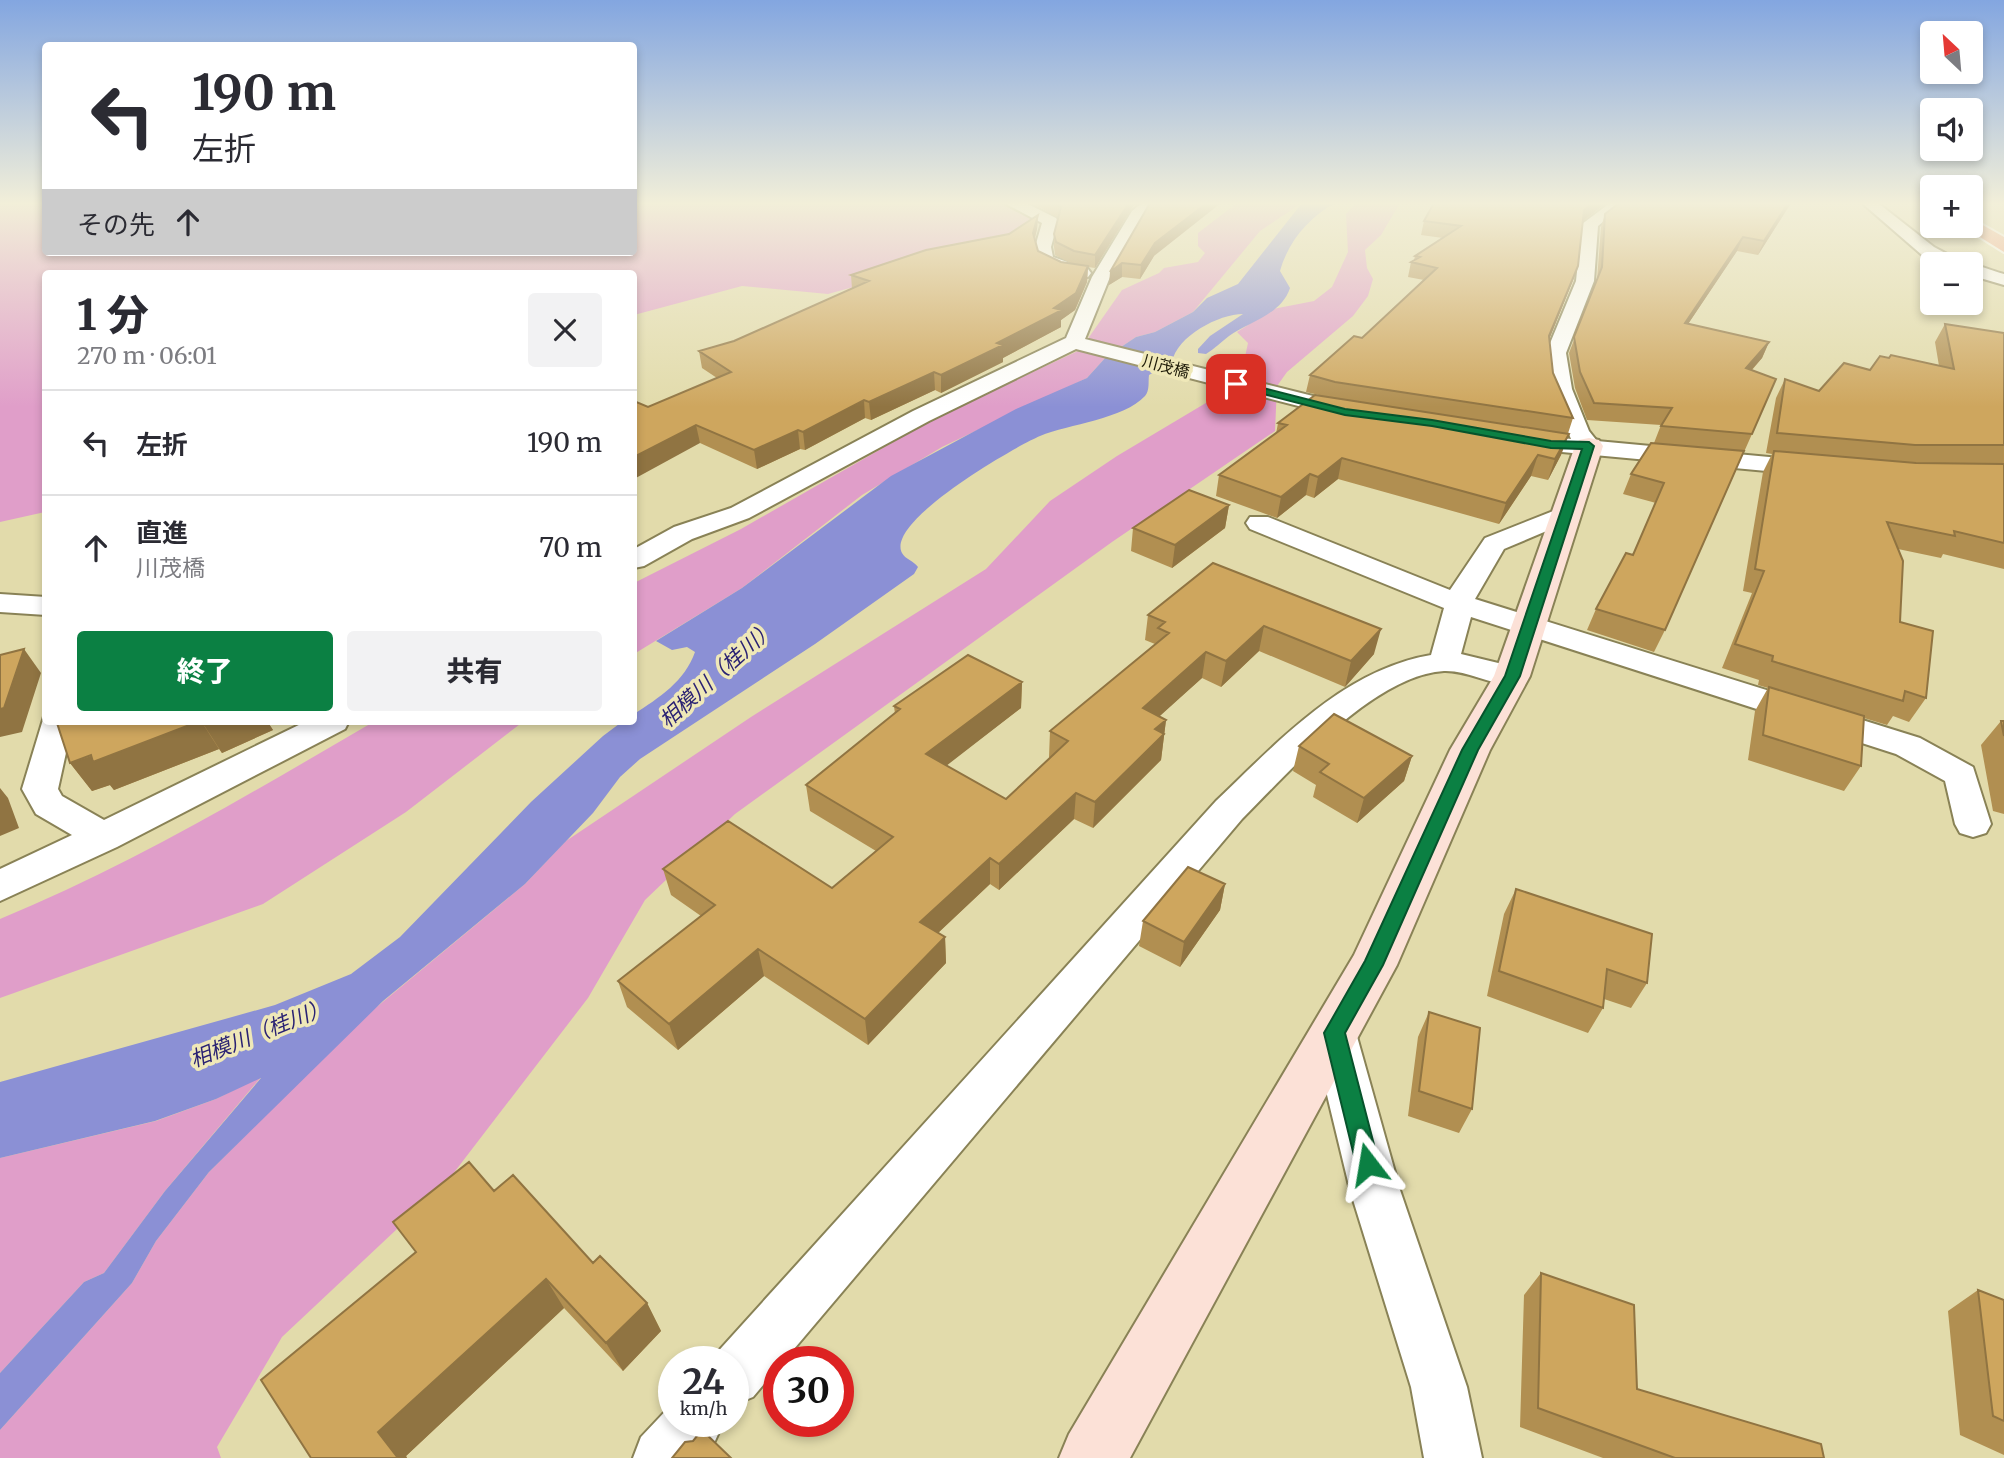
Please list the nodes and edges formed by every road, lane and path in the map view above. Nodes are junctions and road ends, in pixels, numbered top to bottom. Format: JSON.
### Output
{"nodes":[{"id":1,"x":1068,"y":271,"type":"edge"},
{"id":2,"x":1105,"y":271,"type":"edge"},
{"id":3,"x":1586,"y":271,"type":"edge"},
{"id":4,"x":1983,"y":273,"type":"edge"},
{"id":5,"x":1101,"y":277,"type":"junction"},
{"id":6,"x":2004,"y":280,"type":"edge"},
{"id":7,"x":1082,"y":344,"type":"junction"},
{"id":8,"x":1370,"y":415,"type":"edge"},
{"id":9,"x":1498,"y":435,"type":"edge"},
{"id":10,"x":1589,"y":446,"type":"junction"},
{"id":11,"x":1836,"y":470,"type":"edge"},
{"id":12,"x":1566,"y":514,"type":"junction"},
{"id":13,"x":1259,"y":523,"type":"dead end"},
{"id":14,"x":637,"y":558,"type":"edge"},
{"id":15,"x":0,"y":604,"type":"edge"},
{"id":16,"x":1460,"y":604,"type":"junction"},
{"id":17,"x":42,"y":606,"type":"edge"},
{"id":18,"x":1529,"y":627,"type":"junction"},
{"id":19,"x":1444,"y":662,"type":"junction"},
{"id":20,"x":1512,"y":676,"type":"junction"},
{"id":21,"x":56,"y":725,"type":"edge"},
{"id":22,"x":325,"y":725,"type":"edge"},
{"id":23,"x":1973,"y":824,"type":"dead end"},
{"id":24,"x":104,"y":837,"type":"junction"},
{"id":25,"x":0,"y":886,"type":"edge"},
{"id":26,"x":1334,"y":1033,"type":"junction"},
{"id":27,"x":749,"y":1359,"type":"edge"},
{"id":28,"x":681,"y":1437,"type":"edge"},
{"id":29,"x":662,"y":1458,"type":"edge"},
{"id":30,"x":1093,"y":1458,"type":"edge"},
{"id":31,"x":1453,"y":1458,"type":"edge"}],
"edges":[{"from":1,"to":5,"type":"street"},
{"from":2,"to":5,"type":"street"},
{"from":3,"to":10,"type":"street"},
{"from":4,"to":6,"type":"street"},
{"from":5,"to":7,"type":"street"},
{"from":7,"to":8,"type":"street","name":"川茂橋"},
{"from":7,"to":14,"type":"street"},
{"from":9,"to":10,"type":"street"},
{"from":10,"to":11,"type":"street"},
{"from":10,"to":12,"type":"street"},
{"from":12,"to":16,"type":"street"},
{"from":12,"to":18,"type":"street"},
{"from":13,"to":16,"type":"street"},
{"from":15,"to":17,"type":"street"},
{"from":16,"to":18,"type":"street"},
{"from":16,"to":19,"type":"street"},
{"from":18,"to":20,"type":"street"},
{"from":18,"to":23,"type":"street"},
{"from":19,"to":20,"type":"street"},
{"from":19,"to":27,"type":"street"},
{"from":20,"to":26,"type":"street"},
{"from":21,"to":24,"type":"street"},
{"from":22,"to":24,"type":"street"},
{"from":24,"to":25,"type":"street"},
{"from":26,"to":30,"type":"street"},
{"from":26,"to":31,"type":"street"},
{"from":28,"to":29,"type":"street"}]}
